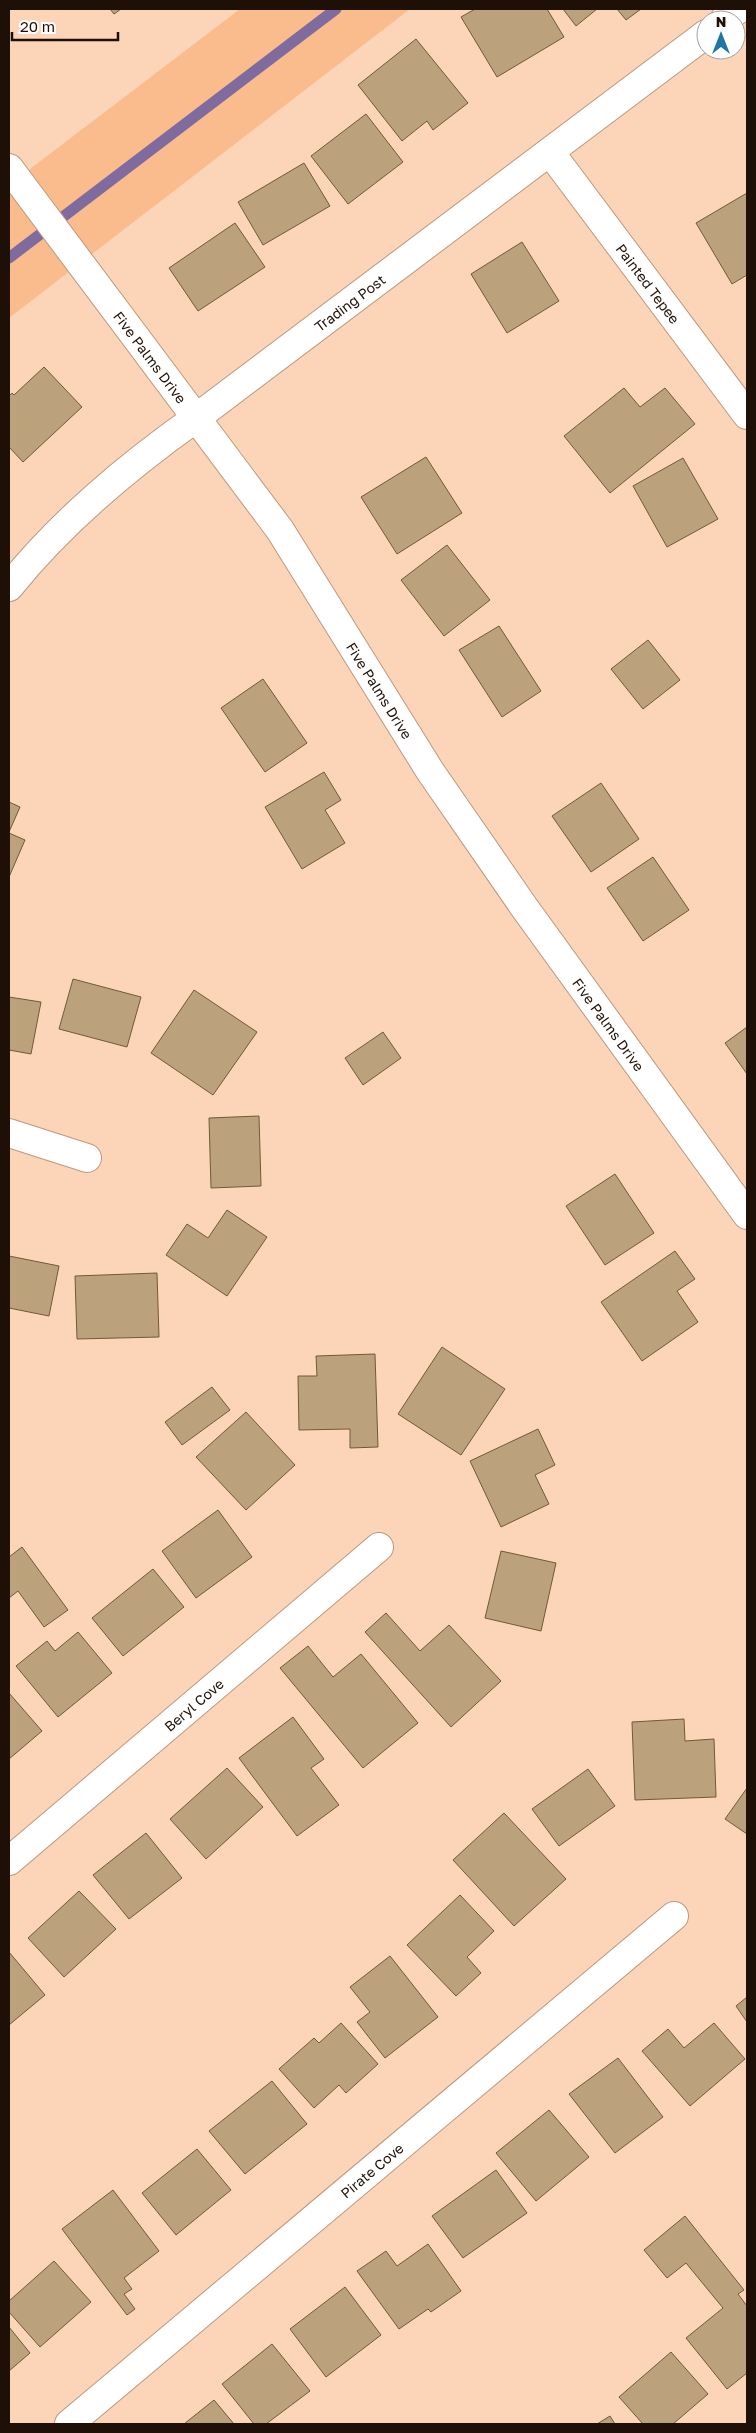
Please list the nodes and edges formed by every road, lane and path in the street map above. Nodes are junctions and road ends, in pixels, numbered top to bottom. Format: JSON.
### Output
{"nodes":[{"id":1,"x":696,"y":42,"type":"edge"},
{"id":2,"x":550,"y":152,"type":"junction"},
{"id":3,"x":9,"y":168,"type":"edge"},
{"id":4,"x":747,"y":415,"type":"edge"},
{"id":5,"x":196,"y":418,"type":"junction"},
{"id":6,"x":9,"y":587,"type":"edge"},
{"id":7,"x":9,"y":1133,"type":"edge"},
{"id":8,"x":87,"y":1158,"type":"dead end"},
{"id":9,"x":747,"y":1215,"type":"edge"},
{"id":10,"x":378,"y":1547,"type":"dead end"},
{"id":11,"x":9,"y":1861,"type":"edge"},
{"id":12,"x":674,"y":1916,"type":"dead end"},
{"id":13,"x":69,"y":2424,"type":"edge"}],
"edges":[{"from":1,"to":2,"type":"street","name":"Trading Post"},
{"from":2,"to":4,"type":"street","name":"Painted Tepee"},
{"from":2,"to":5,"type":"street","name":"Trading Post"},
{"from":3,"to":5,"type":"street","name":"Five Palms Drive"},
{"from":5,"to":6,"type":"street","name":"Trading Post"},
{"from":5,"to":9,"type":"street","name":"Five Palms Drive"},
{"from":7,"to":8,"type":"street"},
{"from":10,"to":11,"type":"street","name":"Beryl Cove"},
{"from":12,"to":13,"type":"street","name":"Pirate Cove"}]}
